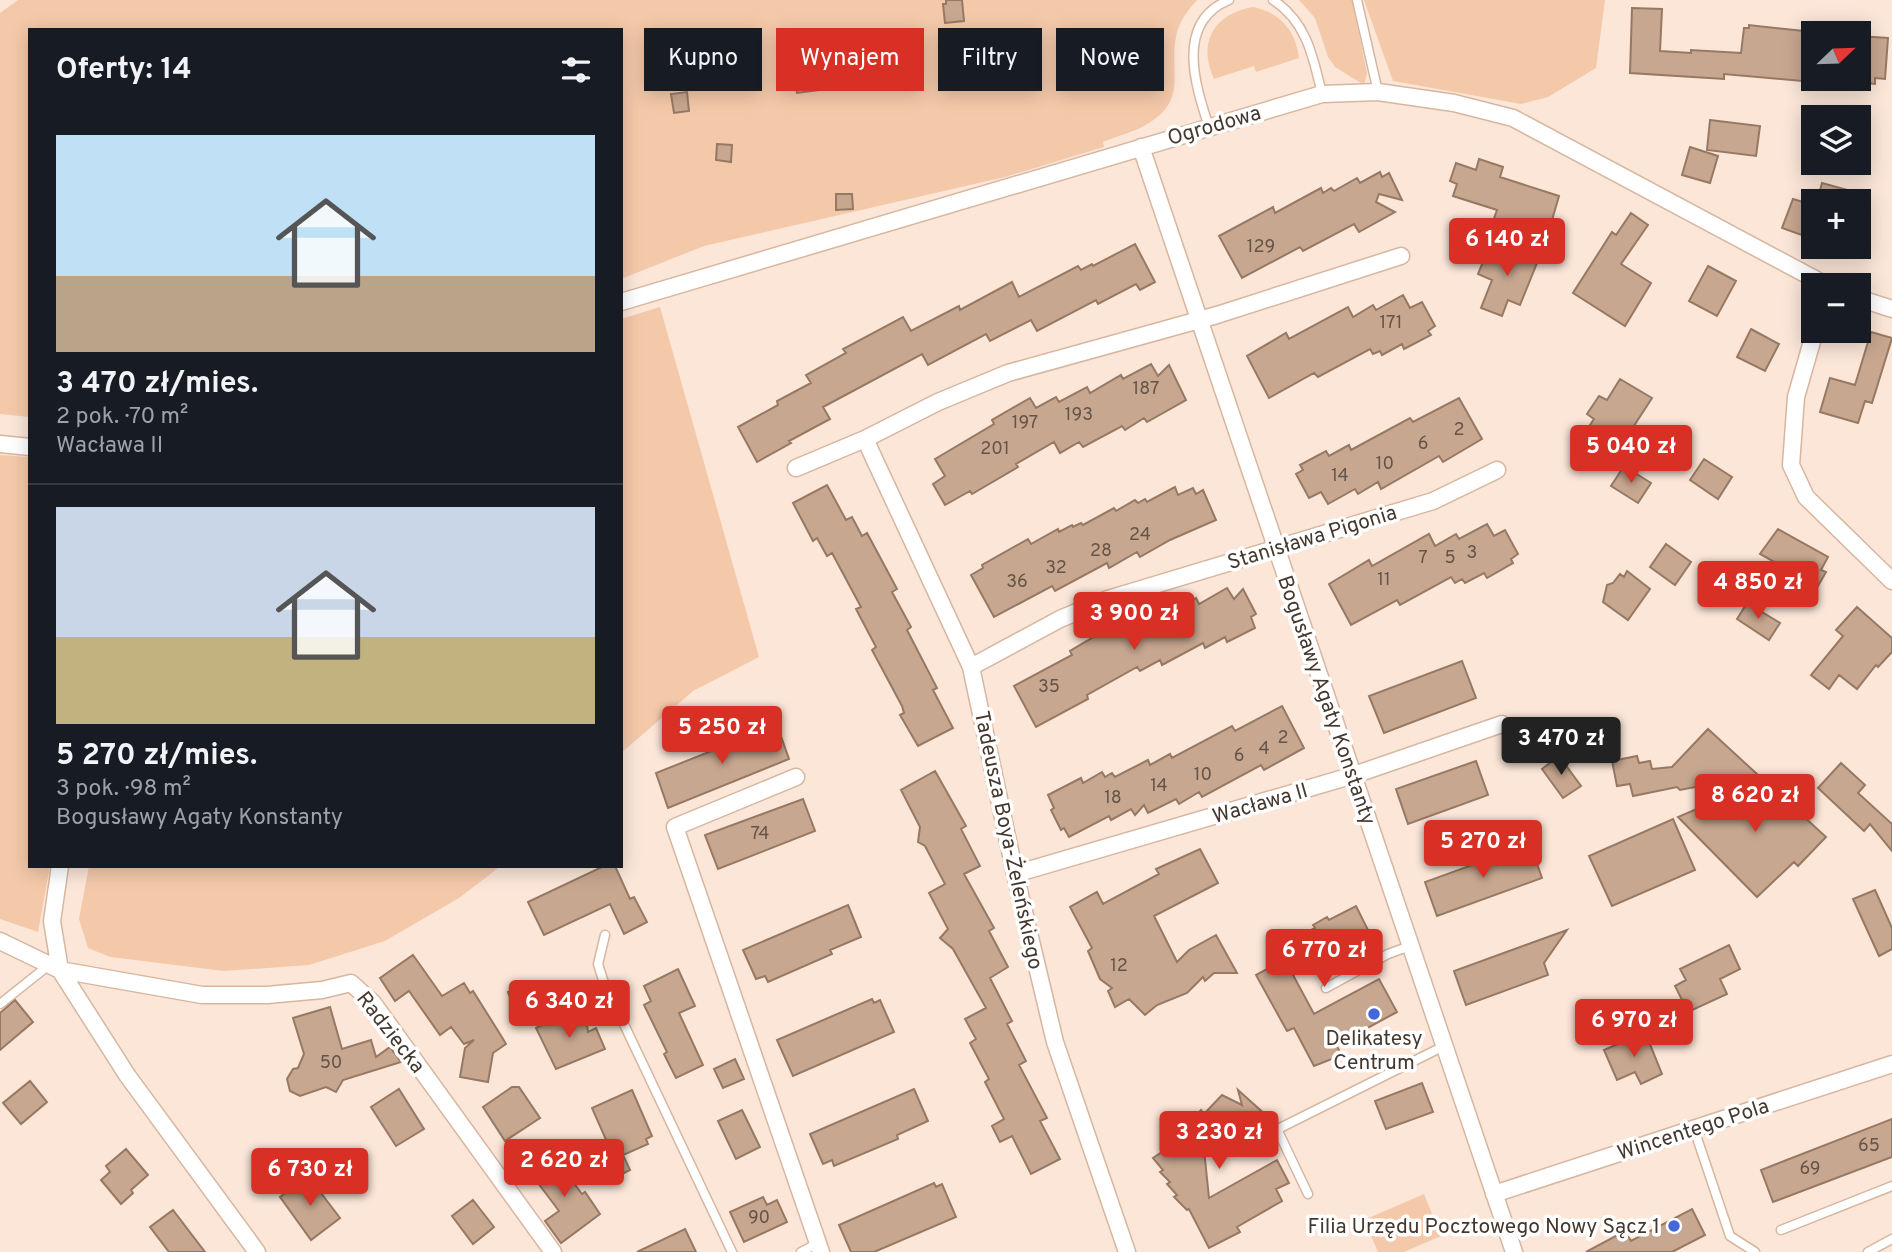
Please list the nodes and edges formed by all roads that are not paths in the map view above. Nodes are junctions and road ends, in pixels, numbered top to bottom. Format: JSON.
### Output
{"nodes":[{"id":1,"x":1229,"y":0,"type":"edge"},
{"id":2,"x":1273,"y":0,"type":"edge"},
{"id":3,"x":1357,"y":0,"type":"edge"},
{"id":4,"x":1378,"y":92,"type":"junction"},
{"id":5,"x":1322,"y":94,"type":"junction"},
{"id":6,"x":1209,"y":127,"type":"junction"},
{"id":7,"x":1141,"y":147,"type":"junction"},
{"id":8,"x":1401,"y":256,"type":"dead end"},
{"id":9,"x":1804,"y":273,"type":"edge"},
{"id":10,"x":623,"y":301,"type":"edge"},
{"id":11,"x":1871,"y":302,"type":"edge"},
{"id":12,"x":1892,"y":309,"type":"edge"},
{"id":13,"x":1199,"y":320,"type":"junction"},
{"id":14,"x":1812,"y":343,"type":"edge"},
{"id":15,"x":865,"y":439,"type":"junction"},
{"id":16,"x":0,"y":444,"type":"edge"},
{"id":17,"x":28,"y":447,"type":"edge"},
{"id":18,"x":796,"y":468,"type":"dead end"},
{"id":19,"x":1497,"y":470,"type":"dead end"},
{"id":20,"x":1275,"y":548,"type":"junction"},
{"id":21,"x":1892,"y":581,"type":"edge"},
{"id":22,"x":971,"y":667,"type":"junction"},
{"id":23,"x":1502,"y":724,"type":"dead end"},
{"id":24,"x":1354,"y":775,"type":"junction"},
{"id":25,"x":796,"y":778,"type":"dead end"},
{"id":26,"x":60,"y":868,"type":"edge"},
{"id":27,"x":1015,"y":874,"type":"junction"},
{"id":28,"x":605,"y":935,"type":"dead end"},
{"id":29,"x":0,"y":941,"type":"edge"},
{"id":30,"x":1410,"y":947,"type":"junction"},
{"id":31,"x":55,"y":967,"type":"junction"},
{"id":32,"x":1326,"y":988,"type":"dead end"},
{"id":33,"x":0,"y":1004,"type":"edge"},
{"id":34,"x":1444,"y":1046,"type":"junction"},
{"id":35,"x":1892,"y":1064,"type":"edge"},
{"id":36,"x":1277,"y":1129,"type":"junction"},
{"id":37,"x":1694,"y":1129,"type":"junction"},
{"id":38,"x":1244,"y":1146,"type":"dead end"},
{"id":39,"x":1892,"y":1186,"type":"edge"},
{"id":40,"x":1308,"y":1194,"type":"dead end"},
{"id":41,"x":1494,"y":1194,"type":"junction"},
{"id":42,"x":1781,"y":1230,"type":"dead end"},
{"id":43,"x":1892,"y":1240,"type":"edge"},
{"id":44,"x":819,"y":1247,"type":"edge"},
{"id":45,"x":257,"y":1252,"type":"edge"},
{"id":46,"x":552,"y":1252,"type":"edge"},
{"id":47,"x":732,"y":1252,"type":"edge"},
{"id":48,"x":800,"y":1252,"type":"edge"},
{"id":49,"x":1127,"y":1252,"type":"edge"},
{"id":50,"x":1514,"y":1252,"type":"edge"},
{"id":51,"x":1755,"y":1252,"type":"edge"},
{"id":52,"x":1868,"y":1252,"type":"edge"}],
"edges":[{"from":1,"to":6,"type":"lane"},
{"from":2,"to":5,"type":"lane"},
{"from":3,"to":4,"type":"lane"},
{"from":4,"to":5,"type":"street","name":"Ogrodowa"},
{"from":4,"to":9,"type":"street","name":"Ogrodowa"},
{"from":5,"to":6,"type":"street","name":"Ogrodowa"},
{"from":6,"to":7,"type":"street","name":"Ogrodowa"},
{"from":7,"to":10,"type":"street","name":"Ogrodowa"},
{"from":7,"to":13,"type":"street","name":"Bogusławy Agaty Konstanty"},
{"from":8,"to":13,"type":"street"},
{"from":11,"to":12,"type":"street"},
{"from":13,"to":15,"type":"street"},
{"from":13,"to":20,"type":"street","name":"Bogusławy Agaty Konstanty"},
{"from":14,"to":21,"type":"street"},
{"from":15,"to":18,"type":"street"},
{"from":15,"to":22,"type":"street","name":"Tadeusza Boya-Żeleńskiego"},
{"from":16,"to":17,"type":"street"},
{"from":19,"to":20,"type":"street","name":"Stanisława Pigonia"},
{"from":20,"to":22,"type":"street","name":"Stanisława Pigonia"},
{"from":20,"to":24,"type":"street","name":"Bogusławy Agaty Konstanty"},
{"from":22,"to":27,"type":"street","name":"Tadeusza Boya-Żeleńskiego"},
{"from":23,"to":24,"type":"street","name":"Wacława II"},
{"from":24,"to":27,"type":"street","name":"Wacława II"},
{"from":24,"to":30,"type":"street","name":"Bogusławy Agaty Konstanty"},
{"from":25,"to":44,"type":"street"},
{"from":26,"to":31,"type":"street"},
{"from":27,"to":49,"type":"street","name":"Tadeusza Boya-Żeleńskiego"},
{"from":28,"to":47,"type":"lane"},
{"from":29,"to":31,"type":"street","name":"Radziecka"},
{"from":30,"to":32,"type":"lane"},
{"from":30,"to":34,"type":"street","name":"Bogusławy Agaty Konstanty"},
{"from":31,"to":33,"type":"lane"},
{"from":31,"to":45,"type":"street"},
{"from":31,"to":46,"type":"street","name":"Radziecka"},
{"from":34,"to":36,"type":"lane"},
{"from":34,"to":41,"type":"street","name":"Bogusławy Agaty Konstanty"},
{"from":35,"to":37,"type":"street","name":"Wincentego Pola"},
{"from":36,"to":38,"type":"lane"},
{"from":36,"to":40,"type":"lane"},
{"from":37,"to":41,"type":"street","name":"Wincentego Pola"},
{"from":37,"to":51,"type":"lane"},
{"from":39,"to":42,"type":"lane"},
{"from":41,"to":50,"type":"street","name":"Bogusławy Agaty Konstanty"},
{"from":43,"to":52,"type":"lane"},
{"from":44,"to":48,"type":"lane"}]}
